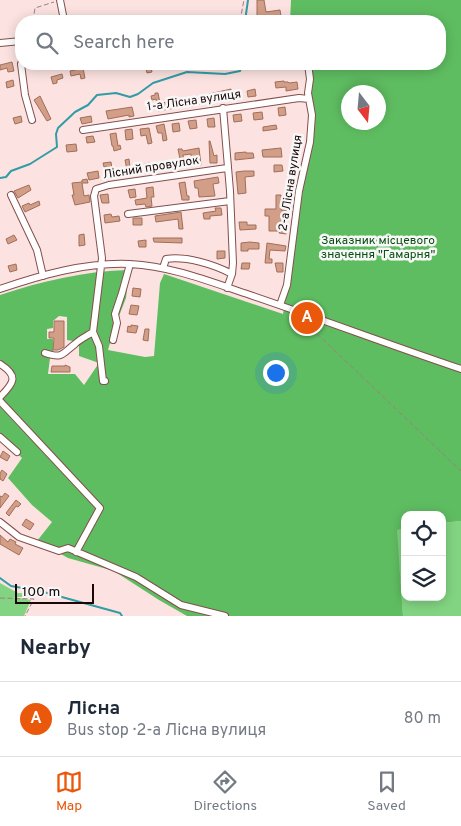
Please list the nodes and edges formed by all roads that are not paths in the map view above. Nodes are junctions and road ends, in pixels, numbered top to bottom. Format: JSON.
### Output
{"nodes":[{"id":1,"x":60,"y":0,"type":"edge"},
{"id":2,"x":63,"y":15,"type":"dead end"},
{"id":3,"x":15,"y":42,"type":"edge"},
{"id":4,"x":0,"y":43,"type":"edge"},
{"id":5,"x":23,"y":70,"type":"edge"},
{"id":6,"x":309,"y":70,"type":"edge"},
{"id":7,"x":309,"y":99,"type":"junction"},
{"id":8,"x":223,"y":108,"type":"junction"},
{"id":9,"x":32,"y":120,"type":"dead end"},
{"id":10,"x":83,"y":130,"type":"dead end"},
{"id":11,"x":227,"y":168,"type":"junction"},
{"id":12,"x":11,"y":195,"type":"dead end"},
{"id":13,"x":230,"y":201,"type":"junction"},
{"id":14,"x":128,"y":214,"type":"dead end"},
{"id":15,"x":130,"y":264,"type":"junction"},
{"id":16,"x":101,"y":265,"type":"junction"},
{"id":17,"x":162,"y":268,"type":"junction"},
{"id":18,"x":232,"y":274,"type":"junction"},
{"id":19,"x":43,"y":276,"type":"junction"},
{"id":20,"x":0,"y":288,"type":"edge"},
{"id":21,"x":227,"y":288,"type":"junction"},
{"id":22,"x":280,"y":305,"type":"junction"},
{"id":23,"x":93,"y":332,"type":"junction"},
{"id":24,"x":113,"y":340,"type":"dead end"},
{"id":25,"x":46,"y":353,"type":"dead end"},
{"id":26,"x":0,"y":364,"type":"edge"},
{"id":27,"x":461,"y":369,"type":"edge"},
{"id":28,"x":105,"y":381,"type":"dead end"},
{"id":29,"x":0,"y":397,"type":"edge"},
{"id":30,"x":0,"y":402,"type":"edge"},
{"id":31,"x":0,"y":437,"type":"edge"},
{"id":32,"x":17,"y":452,"type":"dead end"},
{"id":33,"x":0,"y":522,"type":"edge"},
{"id":34,"x":76,"y":552,"type":"junction"},
{"id":35,"x":225,"y":616,"type":"edge"}],
"edges":[{"from":1,"to":2,"type":"street"},
{"from":3,"to":4,"type":"street"},
{"from":5,"to":9,"type":"street"},
{"from":6,"to":7,"type":"street","name":"2-а Лісна вулиця"},
{"from":7,"to":8,"type":"street","name":"1-а Лісна вулиця"},
{"from":7,"to":22,"type":"street","name":"2-а Лісна вулиця"},
{"from":8,"to":10,"type":"street","name":"1-а Лісна вулиця"},
{"from":8,"to":11,"type":"street"},
{"from":11,"to":13,"type":"street"},
{"from":11,"to":16,"type":"street","name":"Лісний провулок"},
{"from":12,"to":19,"type":"street"},
{"from":13,"to":14,"type":"street"},
{"from":13,"to":18,"type":"street"},
{"from":15,"to":16,"type":"street"},
{"from":15,"to":17,"type":"street"},
{"from":15,"to":24,"type":"street"},
{"from":16,"to":19,"type":"street"},
{"from":16,"to":23,"type":"street"},
{"from":17,"to":18,"type":"street"},
{"from":17,"to":21,"type":"street"},
{"from":18,"to":21,"type":"street"},
{"from":19,"to":20,"type":"street"},
{"from":21,"to":22,"type":"street"},
{"from":22,"to":27,"type":"street"},
{"from":23,"to":25,"type":"street"},
{"from":23,"to":28,"type":"street"},
{"from":26,"to":29,"type":"street"},
{"from":30,"to":34,"type":"street"},
{"from":31,"to":32,"type":"street"},
{"from":33,"to":34,"type":"street"},
{"from":34,"to":35,"type":"street"}]}
